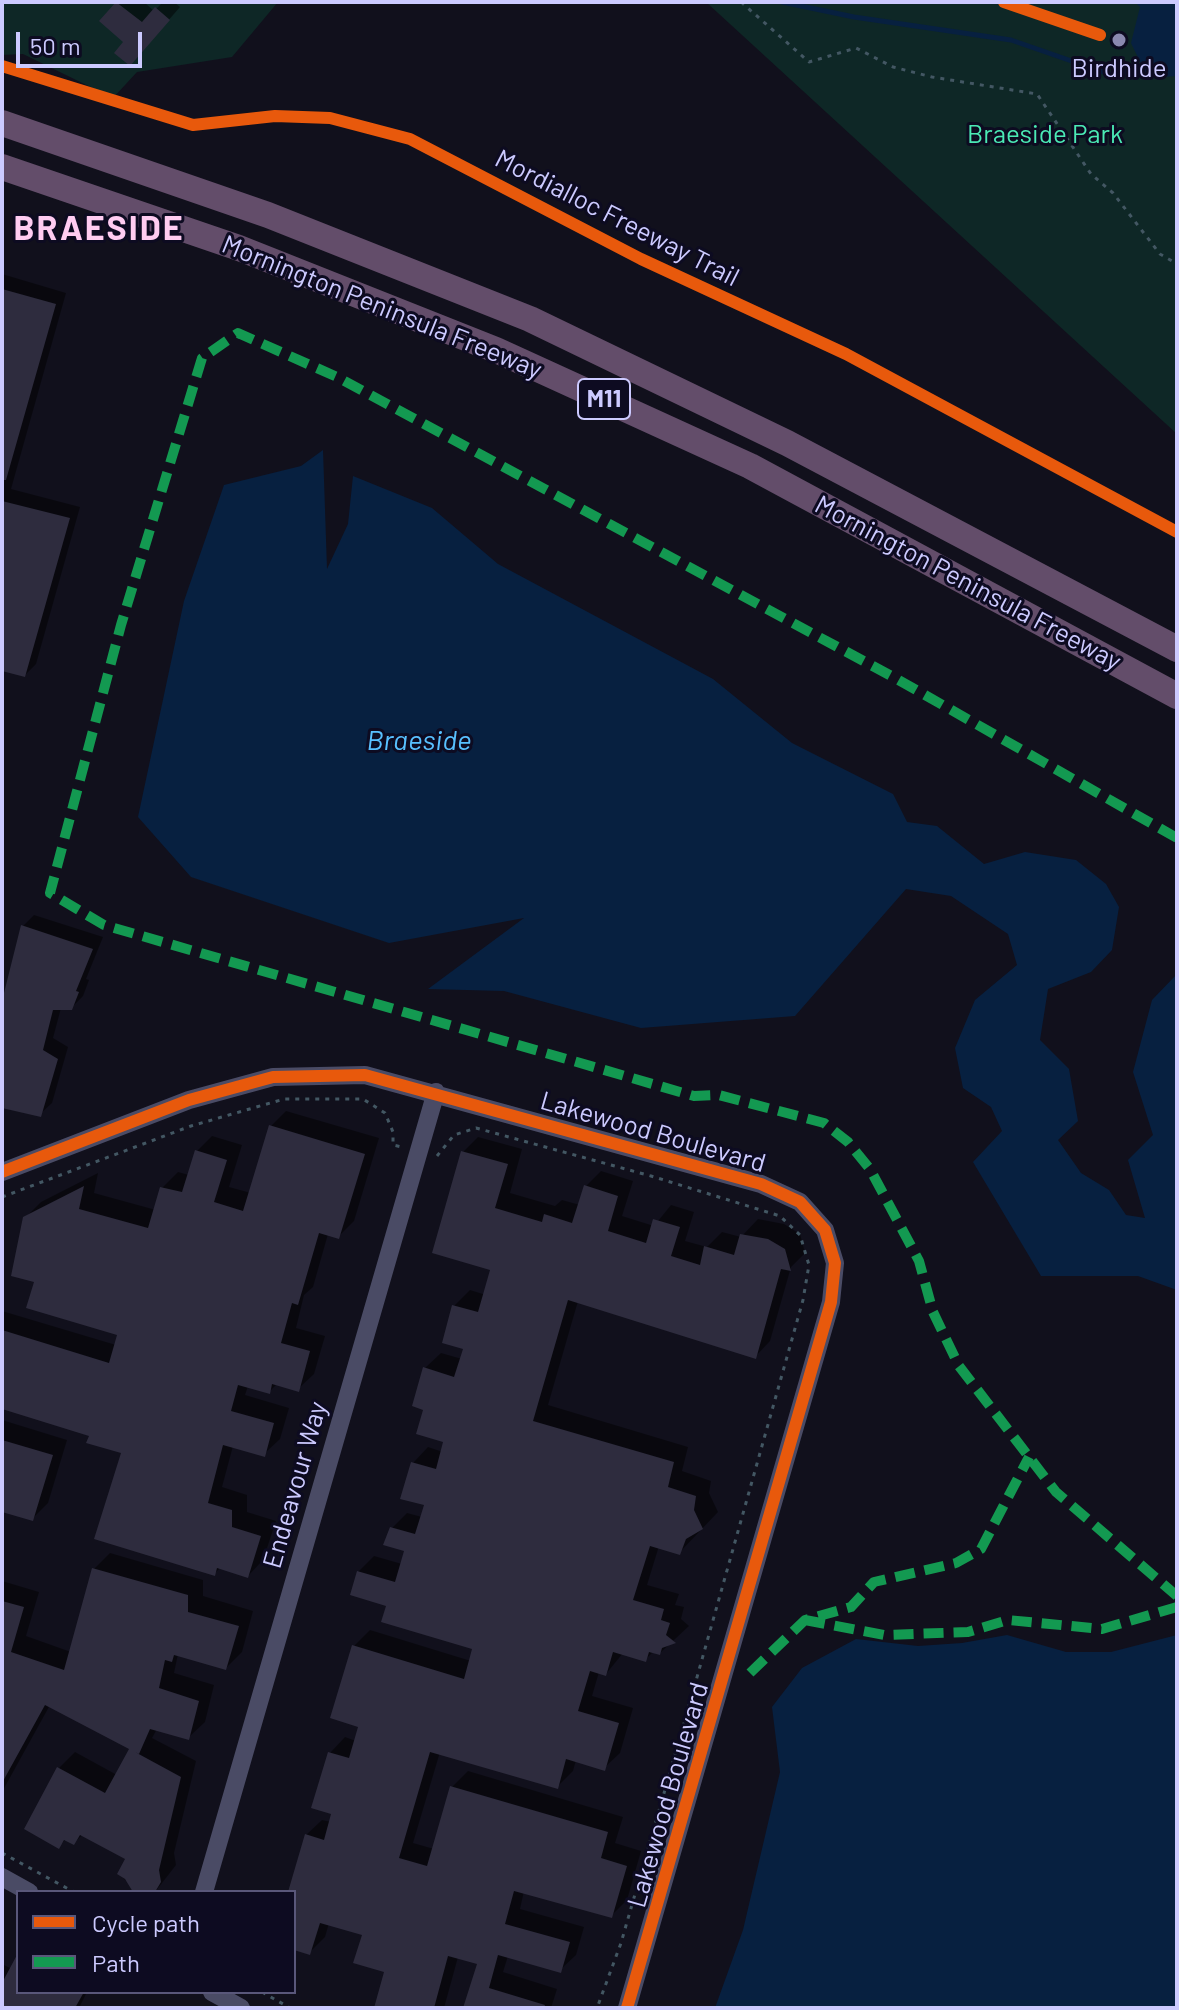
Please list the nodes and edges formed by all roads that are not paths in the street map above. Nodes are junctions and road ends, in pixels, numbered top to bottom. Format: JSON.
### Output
{"nodes":[{"id":1,"x":2,"y":123,"type":"edge"},
{"id":2,"x":2,"y":167,"type":"edge"},
{"id":3,"x":1177,"y":649,"type":"edge"},
{"id":4,"x":1177,"y":696,"type":"edge"},
{"id":5,"x":436,"y":1092,"type":"junction"},
{"id":6,"x":2,"y":1172,"type":"edge"},
{"id":7,"x":2,"y":1877,"type":"edge"},
{"id":8,"x":25,"y":1890,"type":"edge"},
{"id":9,"x":205,"y":1890,"type":"edge"},
{"id":10,"x":216,"y":1994,"type":"edge"},
{"id":11,"x":241,"y":2008,"type":"edge"},
{"id":12,"x":627,"y":2008,"type":"edge"}],
"edges":[{"from":1,"to":3,"type":"highway","name":"Mornington Peninsula Freeway","number":"M11"},
{"from":2,"to":4,"type":"highway","name":"Mornington Peninsula Freeway","number":"M11"},
{"from":5,"to":6,"type":"street","name":"Lakewood Boulevard"},
{"from":5,"to":9,"type":"street","name":"Endeavour Way"},
{"from":5,"to":12,"type":"street","name":"Lakewood Boulevard"},
{"from":7,"to":8,"type":"street"},
{"from":10,"to":11,"type":"street"}]}
